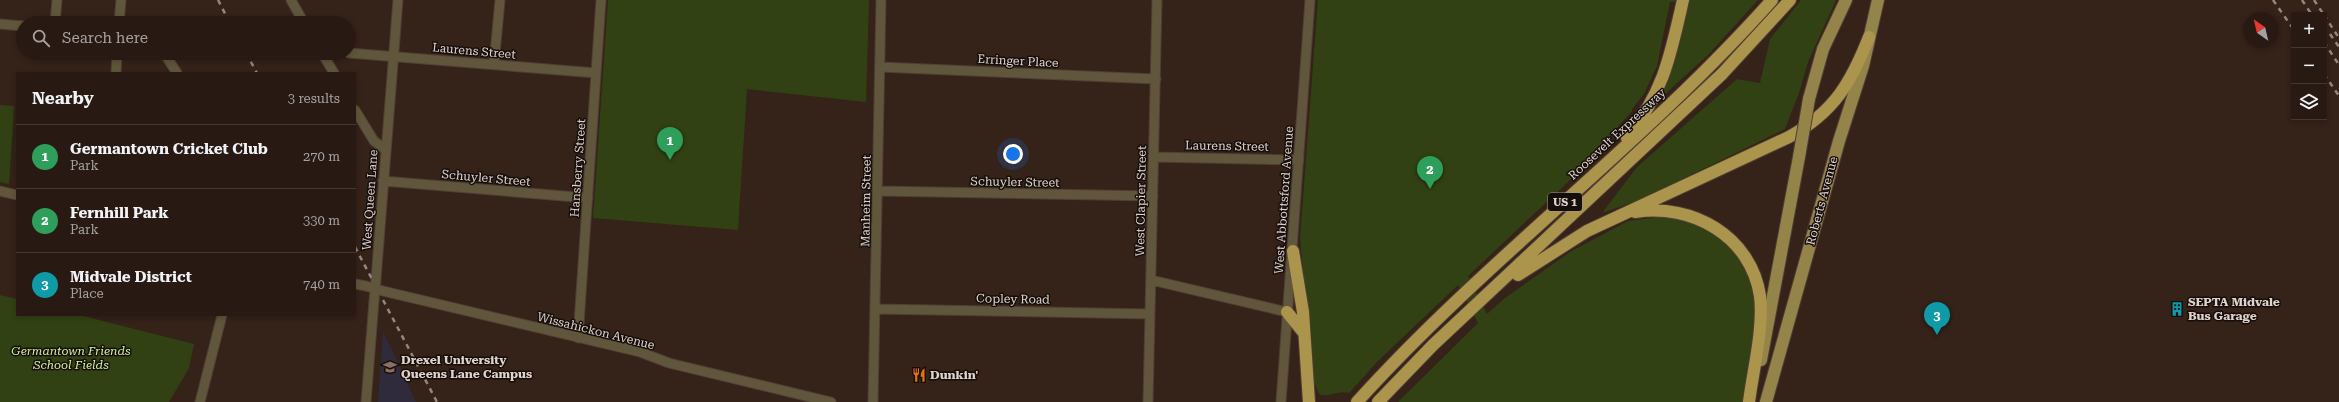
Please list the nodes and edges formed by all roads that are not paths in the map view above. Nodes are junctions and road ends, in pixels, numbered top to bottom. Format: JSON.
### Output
{"nodes":[{"id":1,"x":57,"y":0,"type":"edge"},
{"id":2,"x":121,"y":0,"type":"edge"},
{"id":3,"x":291,"y":0,"type":"edge"},
{"id":4,"x":398,"y":0,"type":"edge"},
{"id":5,"x":500,"y":0,"type":"edge"},
{"id":6,"x":601,"y":0,"type":"edge"},
{"id":7,"x":882,"y":0,"type":"edge"},
{"id":8,"x":1157,"y":0,"type":"edge"},
{"id":9,"x":1310,"y":0,"type":"edge"},
{"id":10,"x":1683,"y":0,"type":"edge"},
{"id":11,"x":1772,"y":0,"type":"edge"},
{"id":12,"x":1790,"y":0,"type":"edge"},
{"id":13,"x":1846,"y":0,"type":"edge"},
{"id":14,"x":1878,"y":0,"type":"edge"},
{"id":15,"x":56,"y":16,"type":"edge"},
{"id":16,"x":120,"y":16,"type":"edge"},
{"id":17,"x":300,"y":16,"type":"edge"},
{"id":18,"x":0,"y":24,"type":"edge"},
{"id":19,"x":16,"y":25,"type":"edge"},
{"id":20,"x":1869,"y":37,"type":"junction"},
{"id":21,"x":356,"y":53,"type":"edge"},
{"id":22,"x":393,"y":56,"type":"junction"},
{"id":23,"x":117,"y":60,"type":"edge"},
{"id":24,"x":168,"y":60,"type":"edge"},
{"id":25,"x":327,"y":60,"type":"edge"},
{"id":26,"x":494,"y":64,"type":"junction"},
{"id":27,"x":880,"y":67,"type":"junction"},
{"id":28,"x":116,"y":72,"type":"edge"},
{"id":29,"x":175,"y":72,"type":"edge"},
{"id":30,"x":333,"y":72,"type":"edge"},
{"id":31,"x":596,"y":73,"type":"junction"},
{"id":32,"x":1156,"y":79,"type":"junction"},
{"id":33,"x":356,"y":112,"type":"edge"},
{"id":34,"x":386,"y":150,"type":"junction"},
{"id":35,"x":1154,"y":157,"type":"junction"},
{"id":36,"x":1299,"y":160,"type":"junction"},
{"id":37,"x":1604,"y":166,"type":"junction"},
{"id":38,"x":383,"y":182,"type":"junction"},
{"id":39,"x":0,"y":191,"type":"edge"},
{"id":40,"x":878,"y":191,"type":"junction"},
{"id":41,"x":16,"y":195,"type":"edge"},
{"id":42,"x":1153,"y":196,"type":"junction"},
{"id":43,"x":588,"y":198,"type":"junction"},
{"id":44,"x":1617,"y":217,"type":"junction"},
{"id":45,"x":1293,"y":251,"type":"junction"},
{"id":46,"x":1151,"y":280,"type":"junction"},
{"id":47,"x":356,"y":284,"type":"edge"},
{"id":48,"x":379,"y":290,"type":"junction"},
{"id":49,"x":1481,"y":301,"type":"junction"},
{"id":50,"x":876,"y":309,"type":"junction"},
{"id":51,"x":1288,"y":312,"type":"junction"},
{"id":52,"x":1150,"y":314,"type":"junction"},
{"id":53,"x":222,"y":316,"type":"edge"},
{"id":54,"x":1304,"y":334,"type":"junction"},
{"id":55,"x":578,"y":338,"type":"junction"},
{"id":56,"x":200,"y":402,"type":"edge"},
{"id":57,"x":366,"y":402,"type":"edge"},
{"id":58,"x":831,"y":402,"type":"edge"},
{"id":59,"x":873,"y":402,"type":"edge"},
{"id":60,"x":1148,"y":402,"type":"edge"},
{"id":61,"x":1281,"y":402,"type":"edge"},
{"id":62,"x":1309,"y":402,"type":"edge"},
{"id":63,"x":1357,"y":402,"type":"edge"},
{"id":64,"x":1378,"y":402,"type":"edge"},
{"id":65,"x":1749,"y":402,"type":"edge"},
{"id":66,"x":1754,"y":402,"type":"edge"},
{"id":67,"x":1766,"y":402,"type":"edge"}],
"edges":[{"from":1,"to":15,"type":"street"},
{"from":2,"to":16,"type":"street"},
{"from":3,"to":17,"type":"street"},
{"from":4,"to":22,"type":"street","name":"West Queen Lane"},
{"from":5,"to":26,"type":"street"},
{"from":6,"to":31,"type":"street","name":"Hansberry Street"},
{"from":7,"to":27,"type":"street","name":"Manheim Street"},
{"from":8,"to":32,"type":"street","name":"West Clapier Street"},
{"from":9,"to":36,"type":"street","name":"West Abbottsford Avenue"},
{"from":10,"to":37,"type":"highway"},
{"from":11,"to":37,"type":"highway","name":"Roosevelt Expressway","number":"US 1"},
{"from":12,"to":49,"type":"highway","number":"US 1"},
{"from":13,"to":66,"type":"main road","bridge":true},
{"from":14,"to":20,"type":"main road","name":"Roberts Avenue"},
{"from":18,"to":19,"type":"street"},
{"from":20,"to":44,"type":"highway"},
{"from":20,"to":67,"type":"main road","name":"Roberts Avenue"},
{"from":21,"to":22,"type":"street","name":"Laurens Street"},
{"from":22,"to":26,"type":"street","name":"Laurens Street"},
{"from":22,"to":34,"type":"street","name":"West Queen Lane"},
{"from":23,"to":28,"type":"street"},
{"from":24,"to":29,"type":"street"},
{"from":25,"to":30,"type":"street"},
{"from":26,"to":31,"type":"street","name":"Laurens Street"},
{"from":27,"to":32,"type":"street","name":"Erringer Place"},
{"from":27,"to":40,"type":"street","name":"Manheim Street"},
{"from":31,"to":43,"type":"street","name":"Hansberry Street"},
{"from":32,"to":35,"type":"street","name":"West Clapier Street"},
{"from":33,"to":34,"type":"street"},
{"from":34,"to":38,"type":"street","name":"West Queen Lane"},
{"from":35,"to":36,"type":"street","name":"Laurens Street"},
{"from":35,"to":42,"type":"street","name":"West Clapier Street"},
{"from":36,"to":45,"type":"street","name":"West Abbottsford Avenue"},
{"from":37,"to":63,"type":"highway","name":"Roosevelt Expressway","number":"US 1"},
{"from":38,"to":43,"type":"street","name":"Schuyler Street"},
{"from":38,"to":48,"type":"street","name":"West Queen Lane","bridge":true},
{"from":39,"to":41,"type":"street"},
{"from":40,"to":42,"type":"street","name":"Schuyler Street"},
{"from":40,"to":50,"type":"street","name":"Manheim Street"},
{"from":42,"to":46,"type":"street","name":"West Clapier Street"},
{"from":43,"to":55,"type":"street","name":"Hansberry Street"},
{"from":44,"to":49,"type":"highway"},
{"from":44,"to":65,"type":"highway"},
{"from":45,"to":51,"type":"street","name":"West Abbottsford Avenue"},
{"from":45,"to":54,"type":"highway"},
{"from":46,"to":51,"type":"street"},
{"from":46,"to":52,"type":"street","name":"West Clapier Street"},
{"from":47,"to":48,"type":"street","name":"Wissahickon Avenue","bridge":true},
{"from":48,"to":55,"type":"street","name":"Wissahickon Avenue"},
{"from":48,"to":57,"type":"street","name":"West Queen Lane","bridge":true},
{"from":49,"to":64,"type":"highway","number":"US 1"},
{"from":50,"to":52,"type":"street","name":"Copley Road"},
{"from":50,"to":59,"type":"street","name":"Manheim Street"},
{"from":51,"to":54,"type":"highway"},
{"from":51,"to":61,"type":"street","name":"West Abbottsford Avenue"},
{"from":52,"to":60,"type":"street","name":"West Clapier Street"},
{"from":53,"to":56,"type":"street"},
{"from":54,"to":62,"type":"highway"},
{"from":55,"to":58,"type":"street","name":"Wissahickon Avenue"}]}
